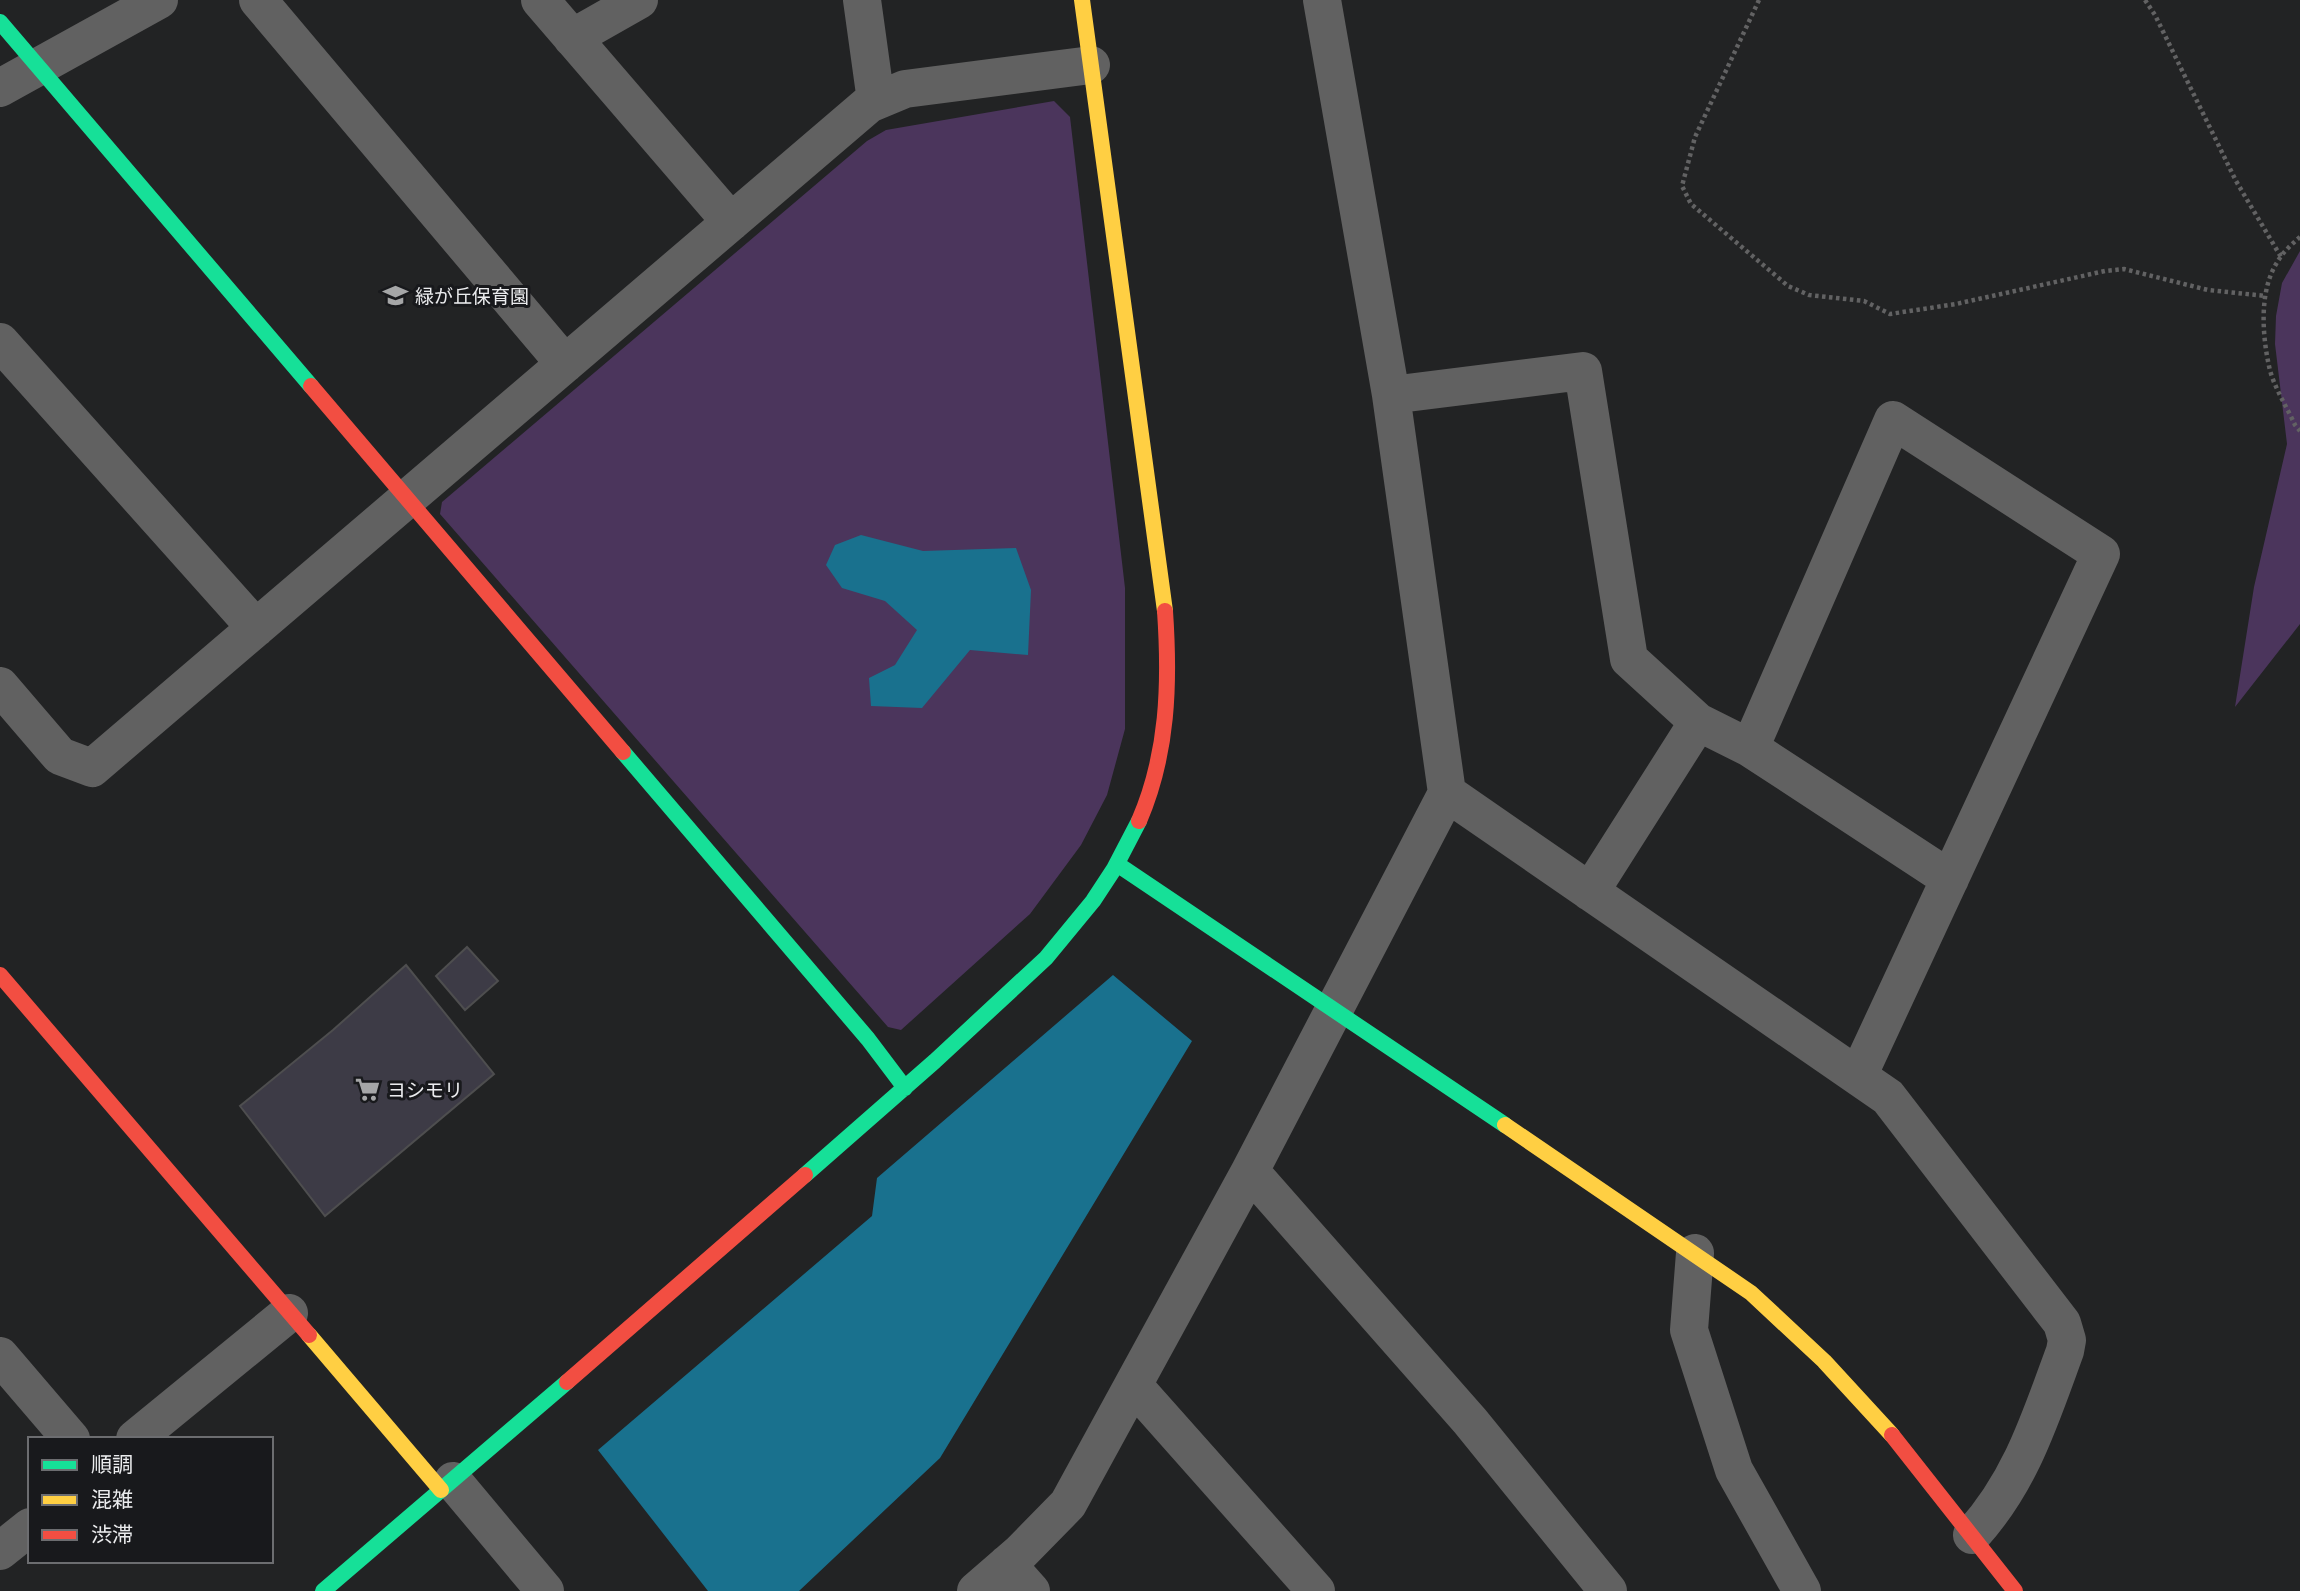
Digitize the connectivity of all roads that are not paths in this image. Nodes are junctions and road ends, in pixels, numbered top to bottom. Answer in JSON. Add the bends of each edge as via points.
{"nodes":[{"id":1,"x":159,"y":0,"type":"edge"},
{"id":2,"x":258,"y":0,"type":"edge"},
{"id":3,"x":540,"y":0,"type":"edge"},
{"id":4,"x":639,"y":0,"type":"edge"},
{"id":5,"x":862,"y":0,"type":"edge"},
{"id":6,"x":1082,"y":0,"type":"edge"},
{"id":7,"x":1322,"y":0,"type":"edge"},
{"id":8,"x":0,"y":22,"type":"edge"},
{"id":9,"x":572,"y":38,"type":"junction"},
{"id":10,"x":1091,"y":65,"type":"junction"},
{"id":11,"x":38,"y":67,"type":"junction"},
{"id":12,"x":0,"y":88,"type":"edge"},
{"id":13,"x":876,"y":101,"type":"junction"},
{"id":14,"x":731,"y":222,"type":"junction"},
{"id":15,"x":0,"y":342,"type":"edge"},
{"id":16,"x":565,"y":364,"type":"junction"},
{"id":17,"x":1391,"y":394,"type":"junction"},
{"id":18,"x":407,"y":499,"type":"junction"},
{"id":19,"x":256,"y":628,"type":"junction"},
{"id":20,"x":0,"y":686,"type":"edge"},
{"id":21,"x":1698,"y":722,"type":"junction"},
{"id":22,"x":1750,"y":748,"type":"junction"},
{"id":23,"x":1447,"y":793,"type":"junction"},
{"id":24,"x":1117,"y":864,"type":"junction"},
{"id":25,"x":1950,"y":879,"type":"junction"},
{"id":26,"x":1590,"y":892,"type":"junction"},
{"id":27,"x":0,"y":975,"type":"edge"},
{"id":28,"x":1334,"y":1011,"type":"junction"},
{"id":29,"x":1858,"y":1076,"type":"junction"},
{"id":30,"x":905,"y":1088,"type":"junction"},
{"id":31,"x":1250,"y":1171,"type":"junction"},
{"id":32,"x":1695,"y":1253,"type":"junction"},
{"id":33,"x":289,"y":1313,"type":"junction"},
{"id":34,"x":0,"y":1356,"type":"edge"},
{"id":35,"x":1134,"y":1386,"type":"junction"},
{"id":36,"x":69,"y":1437,"type":"edge"},
{"id":37,"x":137,"y":1437,"type":"edge"},
{"id":38,"x":447,"y":1485,"type":"junction"},
{"id":39,"x":28,"y":1529,"type":"edge"},
{"id":40,"x":1972,"y":1535,"type":"junction"},
{"id":41,"x":0,"y":1551,"type":"edge"},
{"id":42,"x":1019,"y":1577,"type":"edge"},
{"id":43,"x":323,"y":1591,"type":"edge"},
{"id":44,"x":545,"y":1591,"type":"edge"},
{"id":45,"x":976,"y":1591,"type":"edge"},
{"id":46,"x":1316,"y":1591,"type":"edge"},
{"id":47,"x":1608,"y":1591,"type":"edge"},
{"id":48,"x":1802,"y":1591,"type":"edge"},
{"id":49,"x":2015,"y":1591,"type":"edge"}],
"edges":[{"from":1,"to":11,"type":"street"},
{"from":2,"to":16,"type":"street"},
{"from":3,"to":9,"type":"street"},
{"from":4,"to":9,"type":"street"},
{"from":5,"to":13,"type":"street"},
{"from":6,"to":10,"type":"street"},
{"from":7,"to":17,"type":"street"},
{"from":8,"to":11,"type":"street"},
{"from":9,"to":14,"type":"street"},
{"from":10,"to":13,"type":"street","via":[[905,89]]},
{"from":10,"to":24,"type":"street","via":[[1163,582],[1168,653],[1160,763],[1140,820]]},
{"from":11,"to":12,"type":"street"},
{"from":11,"to":18,"type":"street"},
{"from":13,"to":14,"type":"street"},
{"from":14,"to":16,"type":"street"},
{"from":15,"to":19,"type":"street"},
{"from":16,"to":18,"type":"street"},
{"from":17,"to":21,"type":"street","via":[[1583,371],[1629,659]]},
{"from":17,"to":23,"type":"street"},
{"from":18,"to":19,"type":"street"},
{"from":18,"to":30,"type":"street"},
{"from":19,"to":20,"type":"street","via":[[92,768],[60,756]]},
{"from":21,"to":22,"type":"street"},
{"from":21,"to":26,"type":"street"},
{"from":22,"to":25,"type":"street"},
{"from":22,"to":25,"type":"street","via":[[1893,420],[2101,554]]},
{"from":23,"to":26,"type":"street"},
{"from":23,"to":28,"type":"street"},
{"from":24,"to":28,"type":"street"},
{"from":24,"to":30,"type":"street","via":[[1057,946]]},
{"from":25,"to":29,"type":"street"},
{"from":26,"to":29,"type":"street"},
{"from":27,"to":33,"type":"street"},
{"from":28,"to":31,"type":"street"},
{"from":28,"to":32,"type":"street"},
{"from":29,"to":40,"type":"street","via":[[1888,1097],[2065,1331],[2065,1351],[2028,1450],[2002,1499]]},
{"from":30,"to":38,"type":"street"},
{"from":31,"to":35,"type":"street"},
{"from":31,"to":47,"type":"street","via":[[1470,1421]]},
{"from":32,"to":40,"type":"street","via":[[1758,1299],[1864,1401]]},
{"from":32,"to":48,"type":"street","via":[[1689,1330],[1734,1470]]},
{"from":33,"to":37,"type":"street"},
{"from":33,"to":38,"type":"street"},
{"from":34,"to":36,"type":"street"},
{"from":35,"to":42,"type":"street","via":[[1068,1504]]},
{"from":35,"to":46,"type":"street"},
{"from":38,"to":43,"type":"street"},
{"from":38,"to":44,"type":"street"},
{"from":39,"to":41,"type":"street"},
{"from":40,"to":49,"type":"street"},
{"from":42,"to":45,"type":"street"}]}
